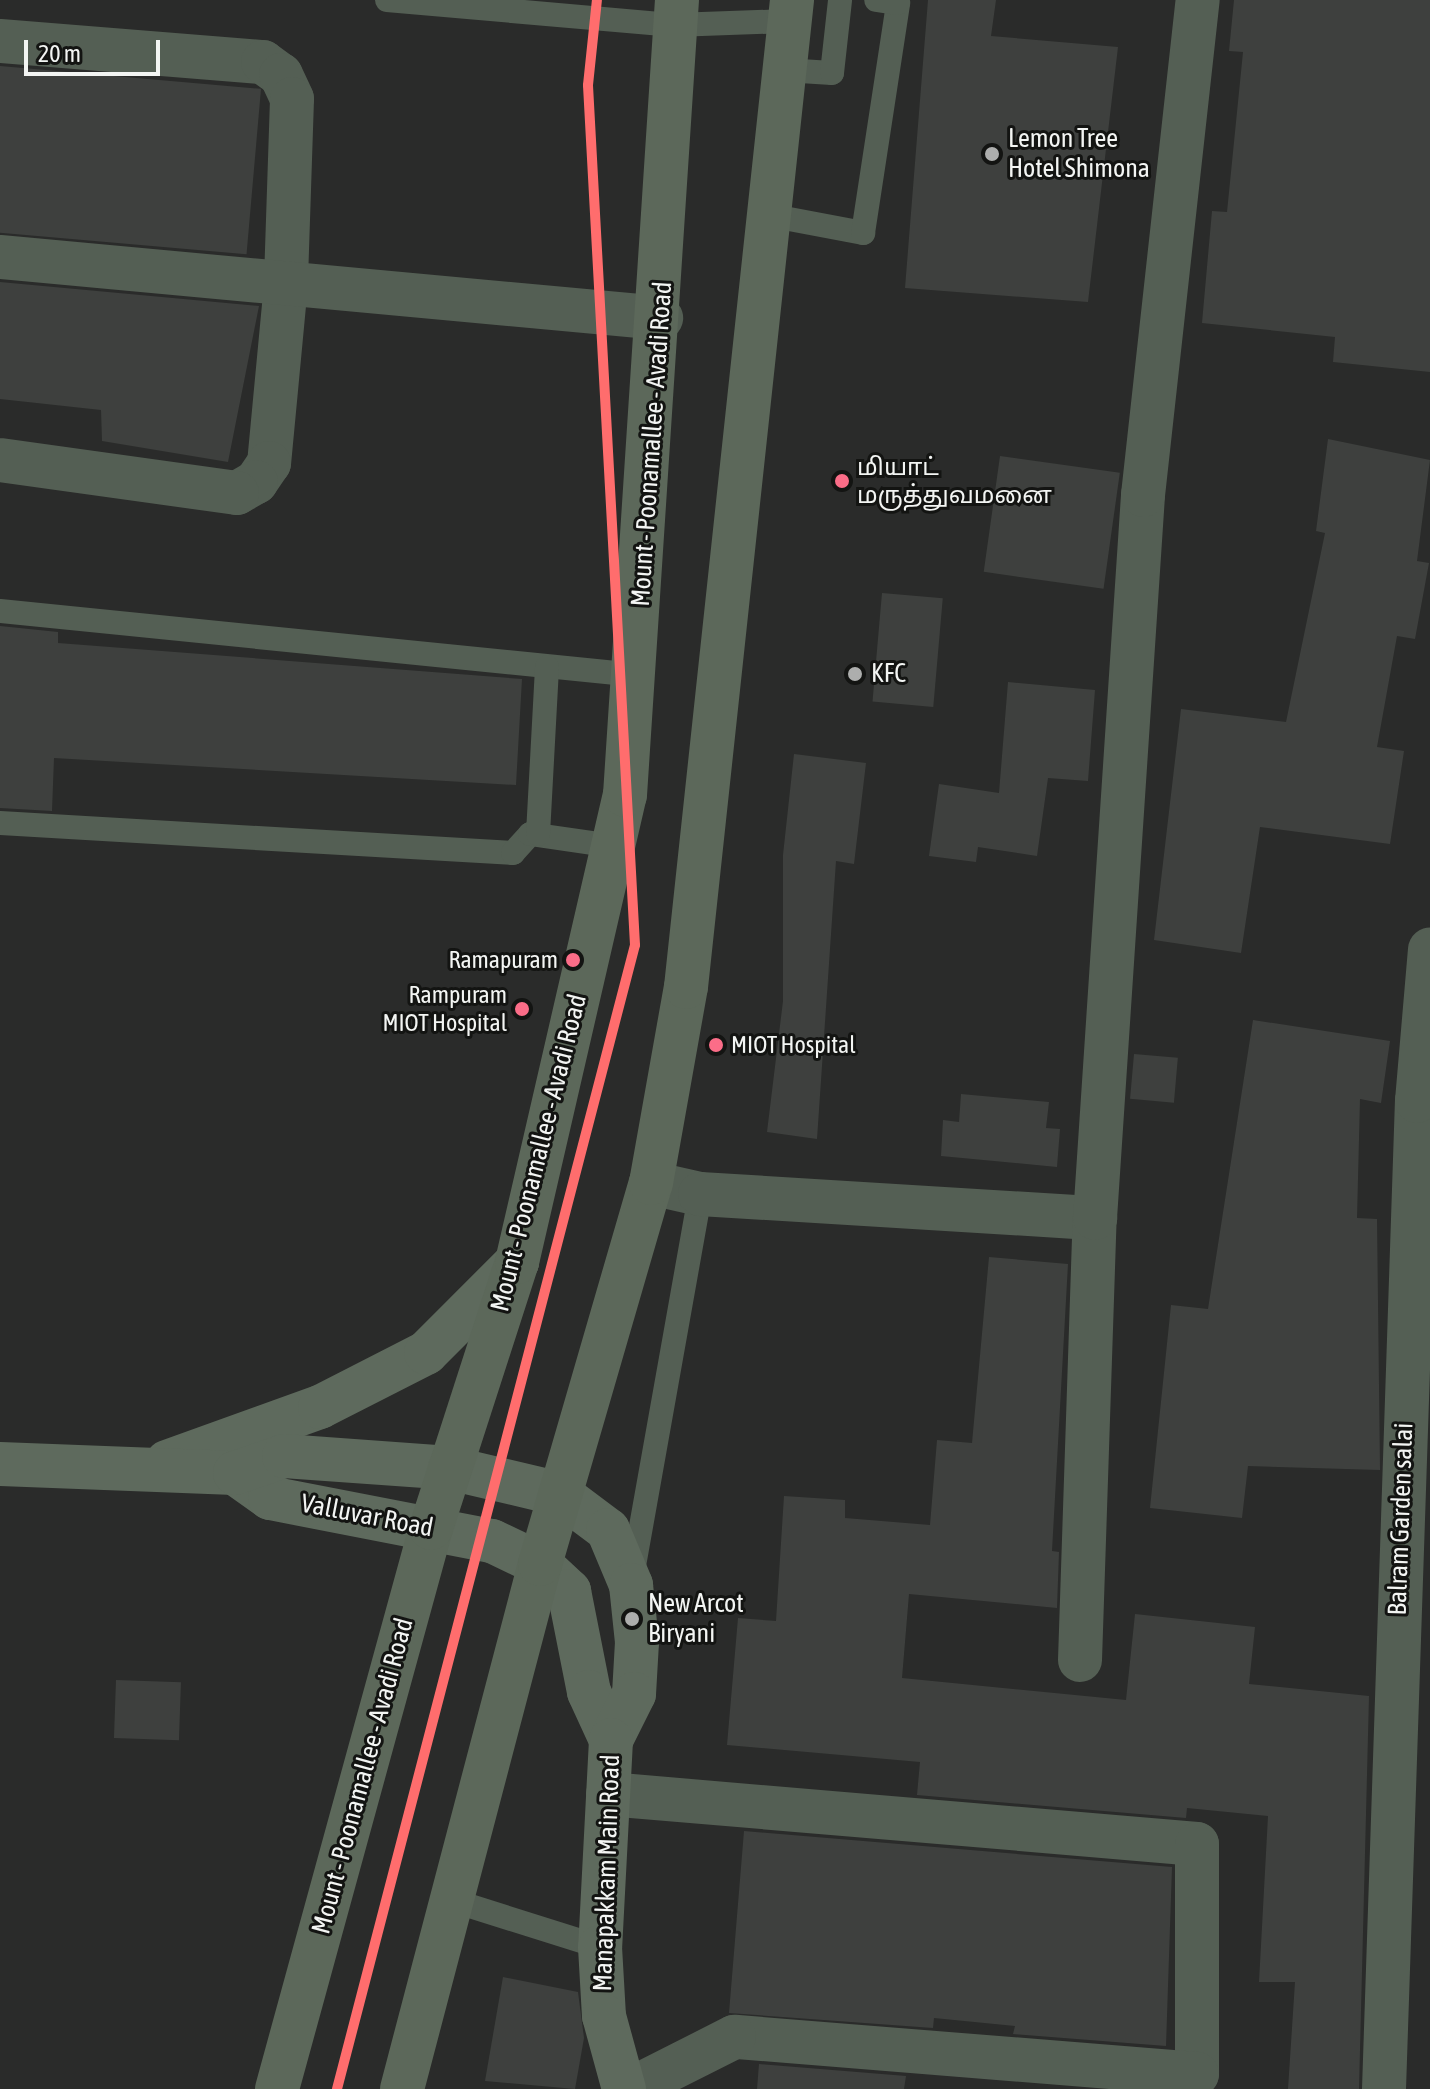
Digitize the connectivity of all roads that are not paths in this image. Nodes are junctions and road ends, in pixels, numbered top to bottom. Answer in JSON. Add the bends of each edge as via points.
{"nodes":[{"id":1,"x":387,"y":0,"type":"edge"},
{"id":2,"x":840,"y":0,"type":"edge"},
{"id":3,"x":876,"y":0,"type":"edge"},
{"id":4,"x":1198,"y":0,"type":"edge"},
{"id":5,"x":791,"y":10,"type":"edge"},
{"id":6,"x":676,"y":13,"type":"edge"},
{"id":7,"x":0,"y":41,"type":"edge"},
{"id":8,"x":784,"y":70,"type":"junction"},
{"id":9,"x":768,"y":215,"type":"junction"},
{"id":10,"x":0,"y":257,"type":"edge"},
{"id":11,"x":286,"y":284,"type":"junction"},
{"id":12,"x":661,"y":318,"type":"junction"},
{"id":13,"x":0,"y":460,"type":"edge"},
{"id":14,"x":0,"y":611,"type":"edge"},
{"id":15,"x":547,"y":667,"type":"junction"},
{"id":16,"x":636,"y":675,"type":"junction"},
{"id":17,"x":0,"y":823,"type":"edge"},
{"id":18,"x":538,"y":834,"type":"junction"},
{"id":19,"x":612,"y":846,"type":"junction"},
{"id":20,"x":1430,"y":950,"type":"edge"},
{"id":21,"x":651,"y":1183,"type":"junction"},
{"id":22,"x":700,"y":1194,"type":"junction"},
{"id":23,"x":1095,"y":1218,"type":"junction"},
{"id":24,"x":517,"y":1262,"type":"junction"},
{"id":25,"x":0,"y":1464,"type":"edge"},
{"id":26,"x":450,"y":1468,"type":"junction"},
{"id":27,"x":146,"y":1470,"type":"junction"},
{"id":28,"x":235,"y":1473,"type":"junction"},
{"id":29,"x":560,"y":1494,"type":"junction"},
{"id":30,"x":431,"y":1528,"type":"junction"},
{"id":31,"x":540,"y":1564,"type":"junction"},
{"id":32,"x":631,"y":1585,"type":"junction"},
{"id":33,"x":1080,"y":1660,"type":"dead end"},
{"id":34,"x":611,"y":1740,"type":"junction"},
{"id":35,"x":608,"y":1794,"type":"junction"},
{"id":36,"x":451,"y":1900,"type":"junction"},
{"id":37,"x":600,"y":1947,"type":"junction"},
{"id":38,"x":277,"y":2089,"type":"edge"},
{"id":39,"x":402,"y":2089,"type":"edge"},
{"id":40,"x":624,"y":2089,"type":"edge"},
{"id":41,"x":631,"y":2089,"type":"edge"},
{"id":42,"x":1384,"y":2089,"type":"edge"}],
"edges":[{"from":1,"to":6,"type":"lane"},
{"from":2,"to":8,"type":"lane","via":[[832,73]]},
{"from":3,"to":9,"type":"lane","via":[[898,3],[863,233]]},
{"from":4,"to":23,"type":"street","via":[[1143,495]]},
{"from":5,"to":6,"type":"lane"},
{"from":5,"to":8,"type":"main road"},
{"from":6,"to":12,"type":"main road","name":"Mount - Poonamallee - Avadi Road"},
{"from":7,"to":11,"type":"street","via":[[263,62],[281,75],[292,99]]},
{"from":8,"to":9,"type":"main road"},
{"from":9,"to":21,"type":"main road","via":[[686,987]]},
{"from":10,"to":11,"type":"street"},
{"from":11,"to":12,"type":"street"},
{"from":11,"to":13,"type":"street","via":[[269,463],[256,482],[237,493]]},
{"from":12,"to":16,"type":"main road","name":"Mount - Poonamallee - Avadi Road"},
{"from":14,"to":15,"type":"lane"},
{"from":15,"to":16,"type":"lane"},
{"from":15,"to":18,"type":"lane"},
{"from":16,"to":19,"type":"main road","name":"Mount - Poonamallee - Avadi Road","via":[[625,795]]},
{"from":17,"to":18,"type":"lane","via":[[513,853]]},
{"from":18,"to":19,"type":"lane"},
{"from":19,"to":24,"type":"main road","name":"Mount - Poonamallee - Avadi Road"},
{"from":20,"to":42,"type":"street","name":"Balram Garden salai","via":[[1416,1133]]},
{"from":21,"to":22,"type":"street"},
{"from":21,"to":29,"type":"main road"},
{"from":22,"to":23,"type":"street"},
{"from":22,"to":32,"type":"lane"},
{"from":23,"to":33,"type":"street"},
{"from":24,"to":26,"type":"main road","name":"Mount - Poonamallee - Avadi Road"},
{"from":24,"to":27,"type":"main road","via":[[426,1353],[320,1407]]},
{"from":25,"to":27,"type":"main road"},
{"from":26,"to":28,"type":"main road","name":"Manapakkam Main Road","via":[[284,1456]]},
{"from":26,"to":29,"type":"main road","name":"Manapakkam Main Road"},
{"from":26,"to":30,"type":"main road","name":"Mount - Poonamallee - Avadi Road"},
{"from":27,"to":28,"type":"main road"},
{"from":28,"to":30,"type":"main road","name":"Valluvar Road","via":[[270,1498]]},
{"from":29,"to":31,"type":"main road"},
{"from":29,"to":32,"type":"main road","name":"Manapakkam Main Road","via":[[608,1530]]},
{"from":30,"to":31,"type":"main road","name":"Valluvar Road","via":[[492,1541]]},
{"from":30,"to":38,"type":"main road","name":"Mount - Poonamallee - Avadi Road"},
{"from":31,"to":34,"type":"main road","name":"Valluvar Road","via":[[569,1591],[589,1692]]},
{"from":31,"to":36,"type":"main road"},
{"from":32,"to":34,"type":"main road","name":"Manapakkam Main Road","via":[[634,1694]]},
{"from":34,"to":35,"type":"main road","name":"Manapakkam Main Road"},
{"from":35,"to":37,"type":"main road","name":"Manapakkam Main Road"},
{"from":35,"to":41,"type":"street","via":[[1197,1844],[1197,2074],[734,2037]]},
{"from":36,"to":37,"type":"lane"},
{"from":36,"to":39,"type":"main road"},
{"from":37,"to":40,"type":"main road","name":"Manapakkam Main Road","via":[[604,2016]]}]}
